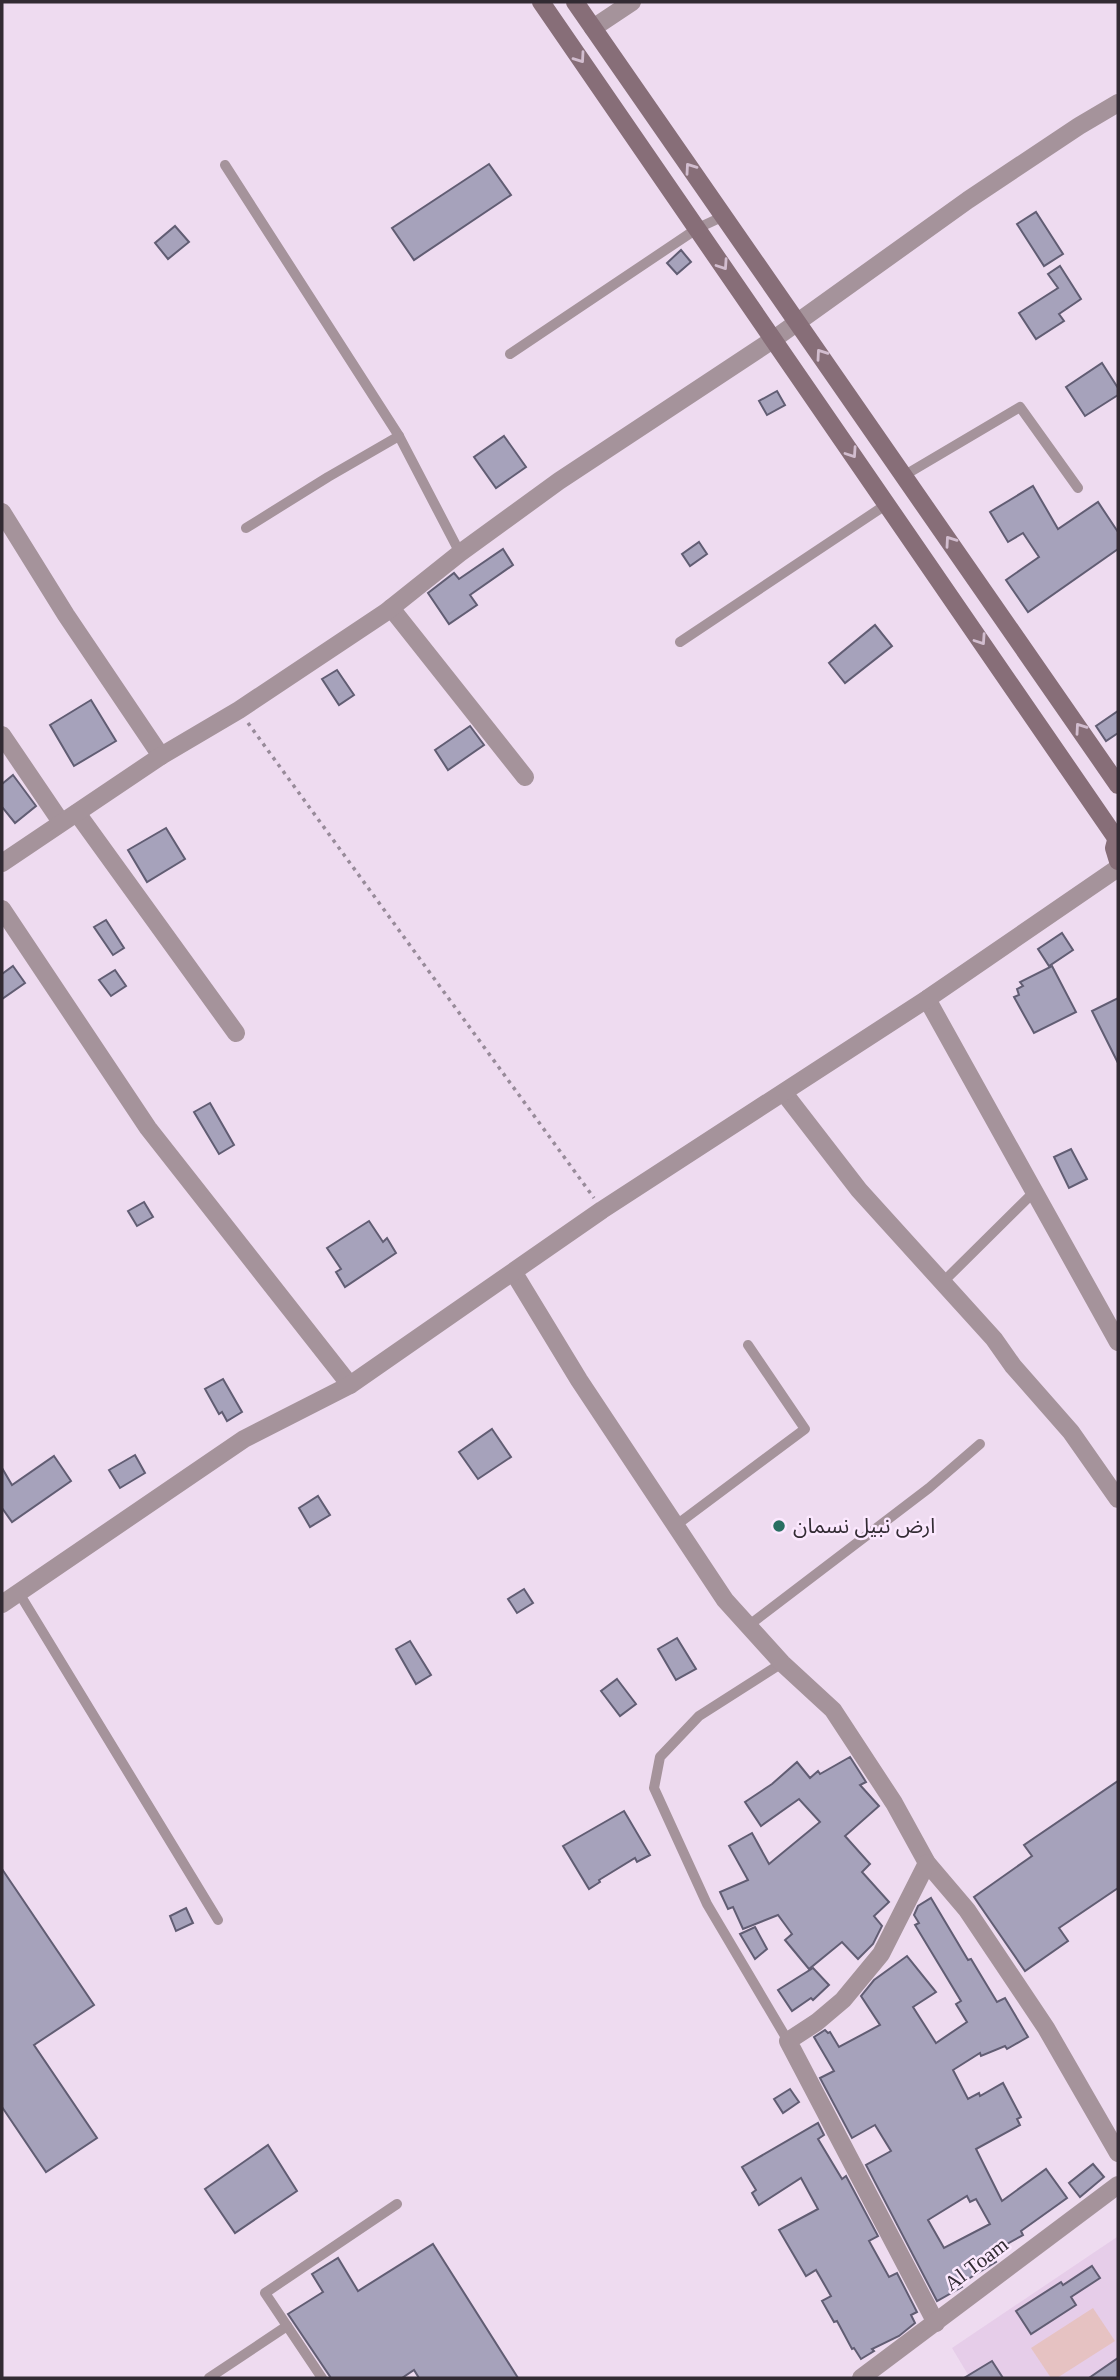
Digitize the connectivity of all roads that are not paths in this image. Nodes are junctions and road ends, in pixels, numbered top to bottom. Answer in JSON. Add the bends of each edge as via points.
{"nodes":[{"id":1,"x":541,"y":2,"type":"edge"},
{"id":2,"x":575,"y":2,"type":"edge"},
{"id":3,"x":632,"y":2,"type":"edge"},
{"id":4,"x":593,"y":28,"type":"junction"},
{"id":5,"x":1118,"y":103,"type":"edge"},
{"id":6,"x":225,"y":165,"type":"dead end"},
{"id":7,"x":724,"y":216,"type":"junction"},
{"id":8,"x":698,"y":228,"type":"junction"},
{"id":9,"x":798,"y":321,"type":"junction"},
{"id":10,"x":774,"y":339,"type":"junction"},
{"id":11,"x":510,"y":354,"type":"dead end"},
{"id":12,"x":399,"y":436,"type":"junction"},
{"id":13,"x":905,"y":475,"type":"junction"},
{"id":14,"x":1077,"y":488,"type":"dead end"},
{"id":15,"x":887,"y":504,"type":"junction"},
{"id":16,"x":2,"y":512,"type":"edge"},
{"id":17,"x":246,"y":528,"type":"dead end"},
{"id":18,"x":460,"y":553,"type":"junction"},
{"id":19,"x":391,"y":608,"type":"junction"},
{"id":20,"x":680,"y":642,"type":"dead end"},
{"id":21,"x":2,"y":735,"type":"edge"},
{"id":22,"x":161,"y":756,"type":"junction"},
{"id":23,"x":525,"y":778,"type":"dead end"},
{"id":24,"x":1118,"y":785,"type":"edge"},
{"id":25,"x":77,"y":813,"type":"junction"},
{"id":26,"x":61,"y":822,"type":"junction"},
{"id":27,"x":1117,"y":835,"type":"edge"},
{"id":28,"x":1118,"y":861,"type":"edge"},
{"id":29,"x":2,"y":863,"type":"edge"},
{"id":30,"x":1118,"y":868,"type":"edge"},
{"id":31,"x":2,"y":909,"type":"edge"},
{"id":32,"x":927,"y":999,"type":"junction"},
{"id":33,"x":236,"y":1033,"type":"dead end"},
{"id":34,"x":784,"y":1093,"type":"junction"},
{"id":35,"x":1035,"y":1191,"type":"junction"},
{"id":36,"x":514,"y":1273,"type":"junction"},
{"id":37,"x":943,"y":1282,"type":"junction"},
{"id":38,"x":1118,"y":1342,"type":"edge"},
{"id":39,"x":748,"y":1345,"type":"dead end"},
{"id":40,"x":350,"y":1385,"type":"junction"},
{"id":41,"x":980,"y":1444,"type":"dead end"},
{"id":42,"x":1118,"y":1499,"type":"edge"},
{"id":43,"x":675,"y":1526,"type":"junction"},
{"id":44,"x":19,"y":1593,"type":"junction"},
{"id":45,"x":2,"y":1604,"type":"edge"},
{"id":46,"x":748,"y":1626,"type":"junction"},
{"id":47,"x":782,"y":1663,"type":"junction"},
{"id":48,"x":927,"y":1863,"type":"junction"},
{"id":49,"x":218,"y":1920,"type":"dead end"},
{"id":50,"x":788,"y":2041,"type":"junction"},
{"id":51,"x":1118,"y":2153,"type":"edge"},
{"id":52,"x":1118,"y":2185,"type":"edge"},
{"id":53,"x":397,"y":2204,"type":"dead end"},
{"id":54,"x":936,"y":2323,"type":"junction"},
{"id":55,"x":287,"y":2326,"type":"junction"},
{"id":56,"x":209,"y":2378,"type":"edge"},
{"id":57,"x":323,"y":2378,"type":"edge"},
{"id":58,"x":861,"y":2378,"type":"edge"}],
"edges":[{"from":1,"to":8,"type":"street","one_way":true},
{"from":2,"to":4,"type":"street"},
{"from":3,"to":4,"type":"street"},
{"from":7,"to":4,"type":"street","one_way":true},
{"from":5,"to":9,"type":"street","via":[[968,200]]},
{"from":6,"to":12,"type":"lane"},
{"from":7,"to":8,"type":"lane"},
{"from":7,"to":9,"type":"street"},
{"from":8,"to":10,"type":"street","one_way":true},
{"from":8,"to":11,"type":"lane"},
{"from":9,"to":10,"type":"street"},
{"from":13,"to":9,"type":"street","one_way":true},
{"from":10,"to":15,"type":"street","one_way":true},
{"from":10,"to":18,"type":"street","via":[[559,481]]},
{"from":12,"to":17,"type":"lane"},
{"from":12,"to":18,"type":"lane"},
{"from":13,"to":14,"type":"lane","via":[[1020,407]]},
{"from":24,"to":13,"type":"street","one_way":true},
{"from":15,"to":20,"type":"lane"},
{"from":15,"to":27,"type":"street","one_way":true},
{"from":16,"to":22,"type":"street"},
{"from":18,"to":19,"type":"street"},
{"from":19,"to":22,"type":"street","via":[[239,710]]},
{"from":19,"to":23,"type":"street"},
{"from":21,"to":26,"type":"street"},
{"from":22,"to":25,"type":"street"},
{"from":25,"to":26,"type":"street"},
{"from":25,"to":33,"type":"street"},
{"from":26,"to":29,"type":"street"},
{"from":27,"to":28,"type":"street"},
{"from":30,"to":32,"type":"street"},
{"from":31,"to":40,"type":"street","via":[[148,1128]]},
{"from":32,"to":34,"type":"street"},
{"from":32,"to":35,"type":"street"},
{"from":34,"to":36,"type":"street"},
{"from":34,"to":37,"type":"street","via":[[859,1190]]},
{"from":35,"to":37,"type":"lane"},
{"from":35,"to":38,"type":"street"},
{"from":36,"to":40,"type":"street"},
{"from":36,"to":43,"type":"street"},
{"from":37,"to":42,"type":"street","via":[[1071,1432]]},
{"from":39,"to":43,"type":"lane","via":[[805,1429]]},
{"from":40,"to":44,"type":"street","via":[[244,1439]]},
{"from":41,"to":46,"type":"lane"},
{"from":43,"to":46,"type":"street","via":[[724,1600]]},
{"from":44,"to":45,"type":"street"},
{"from":44,"to":49,"type":"lane"},
{"from":46,"to":47,"type":"street"},
{"from":47,"to":48,"type":"street","via":[[833,1710]]},
{"from":47,"to":50,"type":"lane","via":[[699,1716],[660,1757],[654,1788],[707,1904]]},
{"from":48,"to":50,"type":"street","via":[[881,1954],[843,2000]]},
{"from":48,"to":51,"type":"street","via":[[967,1910],[1046,2028]]},
{"from":50,"to":54,"type":"street"},
{"from":52,"to":54,"type":"street","name":"Al Toam"},
{"from":53,"to":55,"type":"lane","via":[[265,2293]]},
{"from":54,"to":58,"type":"street","name":"Al Toam"},
{"from":55,"to":56,"type":"lane"},
{"from":55,"to":57,"type":"lane"}]}
